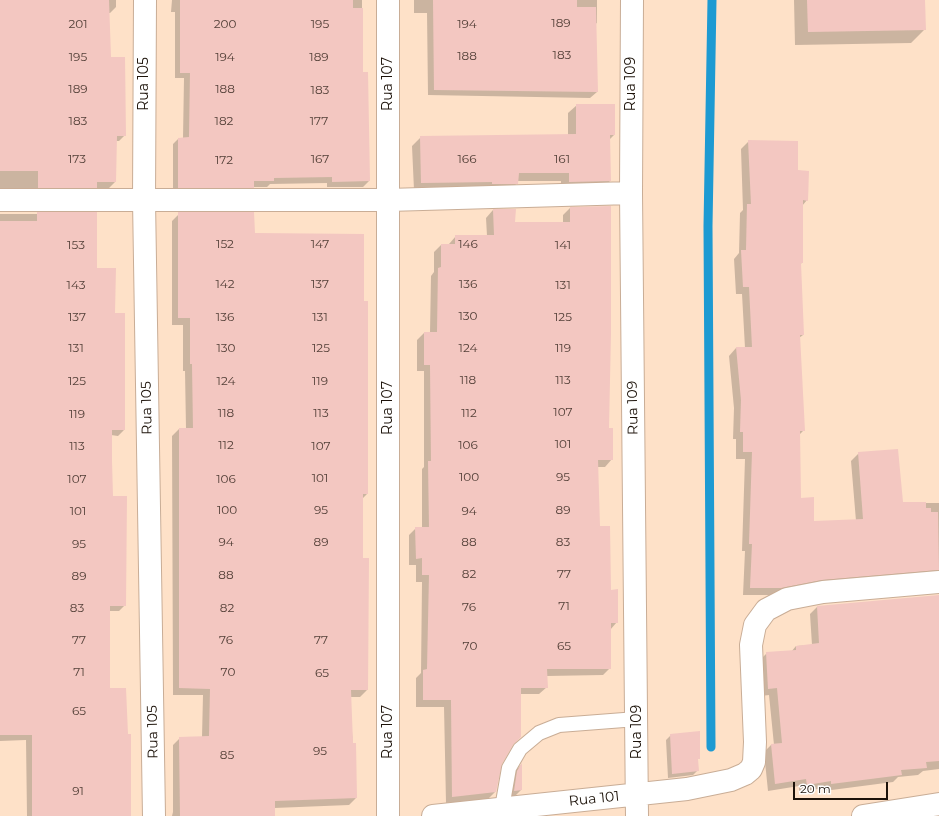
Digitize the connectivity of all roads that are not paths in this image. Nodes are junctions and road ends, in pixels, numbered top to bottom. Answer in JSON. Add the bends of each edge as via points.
{"nodes":[{"id":1,"x":145,"y":0,"type":"edge"},
{"id":2,"x":388,"y":0,"type":"edge"},
{"id":3,"x":632,"y":0,"type":"edge"},
{"id":4,"x":630,"y":193,"type":"junction"},
{"id":5,"x":0,"y":200,"type":"edge"},
{"id":6,"x":144,"y":200,"type":"junction"},
{"id":7,"x":388,"y":200,"type":"junction"},
{"id":8,"x":939,"y":582,"type":"edge"},
{"id":9,"x":637,"y":719,"type":"junction"},
{"id":10,"x":637,"y":794,"type":"junction"},
{"id":11,"x":939,"y":804,"type":"edge"},
{"id":12,"x":502,"y":808,"type":"junction"},
{"id":13,"x":154,"y":816,"type":"edge"},
{"id":14,"x":388,"y":816,"type":"edge"},
{"id":15,"x":433,"y":816,"type":"edge"},
{"id":16,"x":637,"y":816,"type":"edge"},
{"id":17,"x":864,"y":816,"type":"edge"}],
"edges":[{"from":1,"to":6,"type":"street","name":"Rua 105"},
{"from":2,"to":7,"type":"street","name":"Rua 107"},
{"from":3,"to":4,"type":"street","name":"Rua 109"},
{"from":4,"to":7,"type":"street"},
{"from":4,"to":9,"type":"street","name":"Rua 109"},
{"from":5,"to":6,"type":"street"},
{"from":6,"to":7,"type":"street"},
{"from":6,"to":13,"type":"street","name":"Rua 105"},
{"from":7,"to":14,"type":"street","name":"Rua 107"},
{"from":8,"to":10,"type":"street","name":"Rua 101","via":[[823,592],[787,599],[766,610],[755,625],[751,645],[755,742],[751,769],[731,780],[687,789]]},
{"from":9,"to":10,"type":"street","name":"Rua 109"},
{"from":9,"to":12,"type":"lane","via":[[560,725],[539,733],[520,749],[509,768]]},
{"from":10,"to":12,"type":"street","name":"Rua 101"},
{"from":10,"to":16,"type":"street","name":"Rua 109"},
{"from":11,"to":17,"type":"street"},
{"from":12,"to":15,"type":"street","name":"Rua 101"}]}
